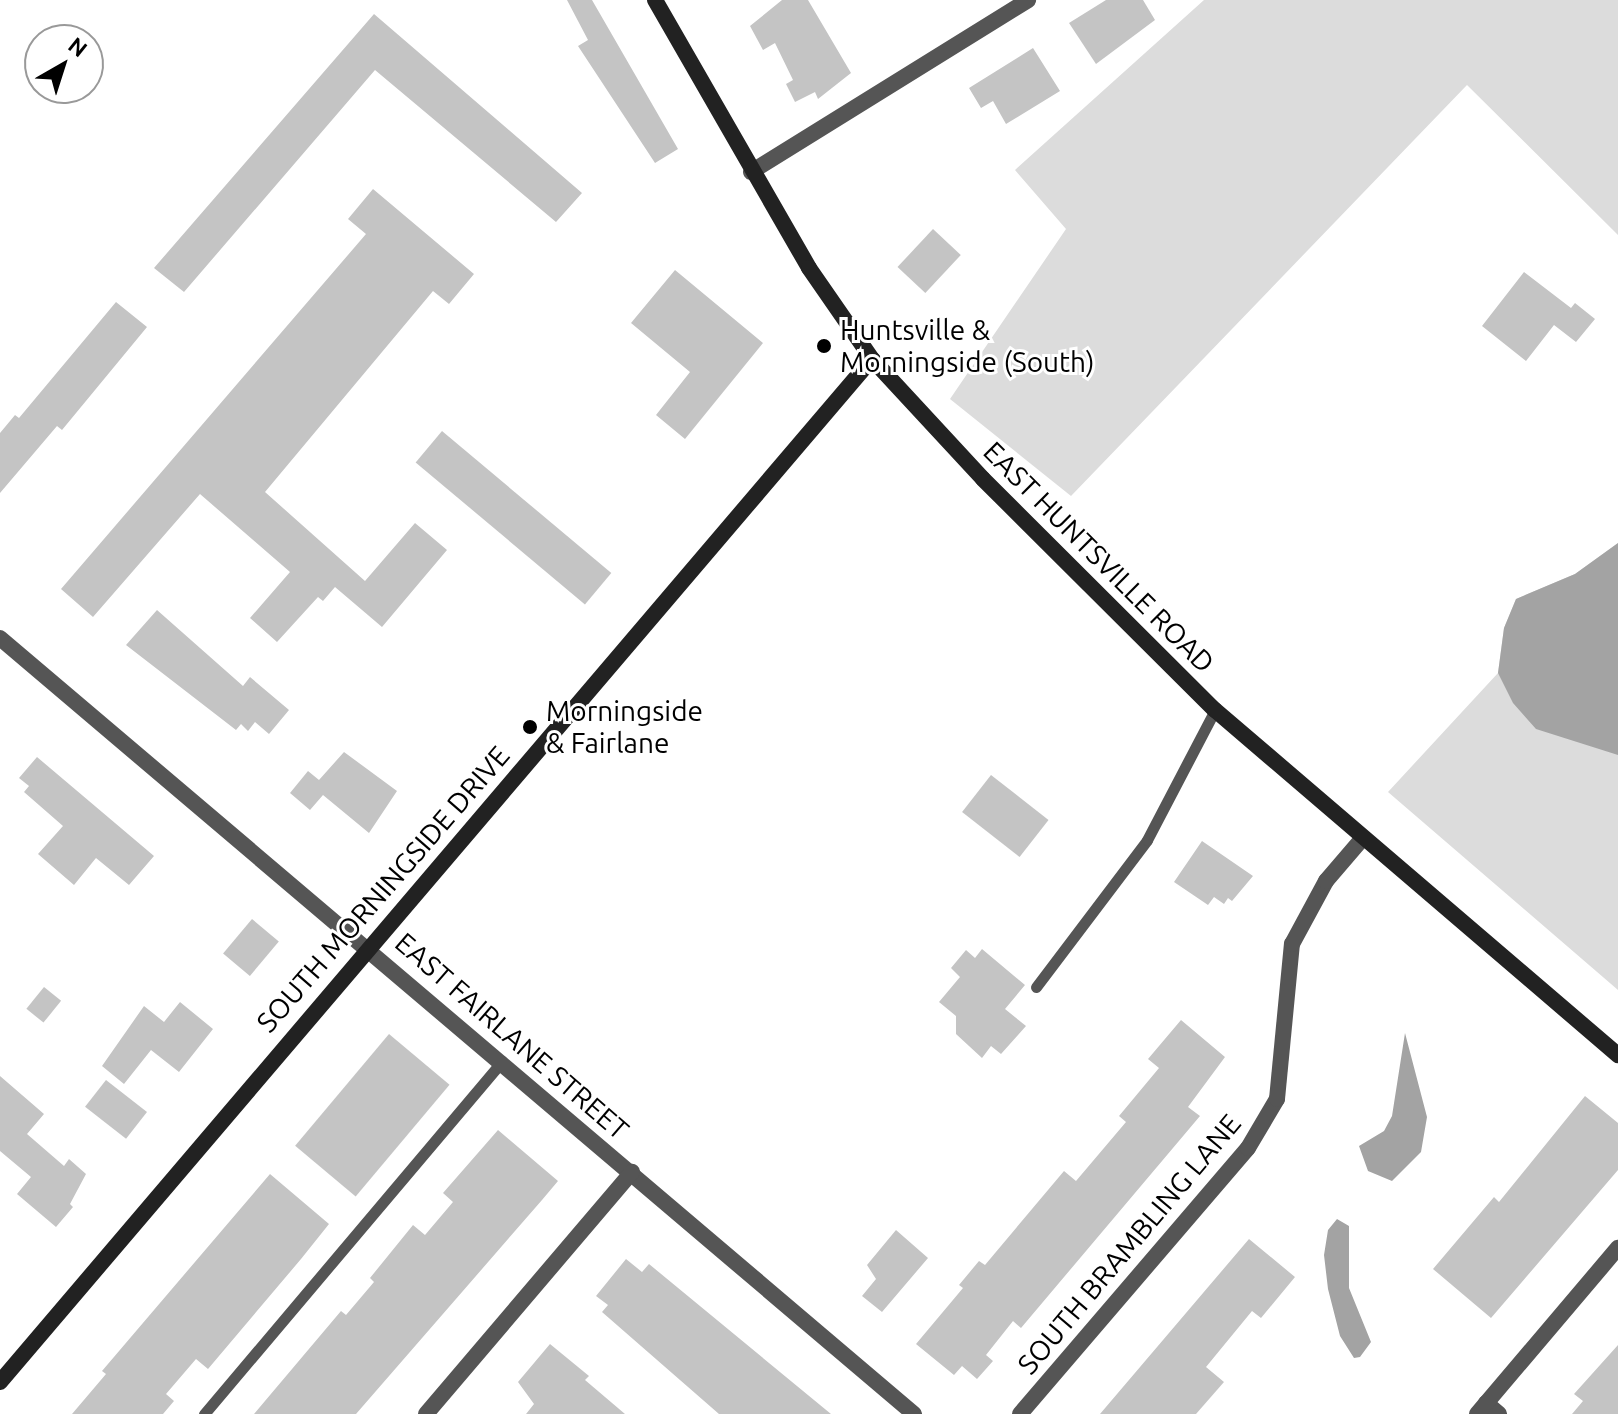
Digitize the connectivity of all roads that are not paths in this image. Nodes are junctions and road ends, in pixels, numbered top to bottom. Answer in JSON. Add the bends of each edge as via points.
{"nodes":[{"id":1,"x":655,"y":0,"type":"edge"},
{"id":2,"x":1028,"y":0,"type":"edge"},
{"id":3,"x":751,"y":172,"type":"junction"},
{"id":4,"x":872,"y":359,"type":"junction"},
{"id":5,"x":0,"y":638,"type":"edge"},
{"id":6,"x":1215,"y":710,"type":"junction"},
{"id":7,"x":1362,"y":839,"type":"junction"},
{"id":8,"x":367,"y":946,"type":"junction"},
{"id":9,"x":1036,"y":987,"type":"dead end"},
{"id":10,"x":1618,"y":1055,"type":"edge"},
{"id":11,"x":502,"y":1061,"type":"junction"},
{"id":12,"x":632,"y":1172,"type":"junction"},
{"id":13,"x":1618,"y":1248,"type":"edge"},
{"id":14,"x":0,"y":1382,"type":"edge"},
{"id":15,"x":1487,"y":1410,"type":"edge"},
{"id":16,"x":435,"y":1411,"type":"edge"},
{"id":17,"x":204,"y":1414,"type":"edge"},
{"id":18,"x":914,"y":1414,"type":"edge"},
{"id":19,"x":1020,"y":1414,"type":"edge"}],
"edges":[{"from":1,"to":3,"type":"main road","name":"EAST HUNTSVILLE ROAD"},
{"from":2,"to":3,"type":"street"},
{"from":3,"to":4,"type":"main road","name":"EAST HUNTSVILLE ROAD"},
{"from":4,"to":6,"type":"main road","name":"EAST HUNTSVILLE ROAD","via":[[983,479]]},
{"from":4,"to":8,"type":"main road","name":"SOUTH MORNINGSIDE DRIVE"},
{"from":5,"to":8,"type":"street","name":"EAST FAIRLANE STREET"},
{"from":6,"to":7,"type":"main road","name":"EAST HUNTSVILLE ROAD"},
{"from":6,"to":9,"type":"lane","via":[[1147,840]]},
{"from":7,"to":10,"type":"main road","name":"EAST HUNTSVILLE ROAD"},
{"from":7,"to":19,"type":"street","name":"SOUTH BRAMBLING LANE","via":[[1326,881],[1292,944],[1277,1099],[1248,1148]]},
{"from":8,"to":11,"type":"street","name":"EAST FAIRLANE STREET"},
{"from":8,"to":14,"type":"main road","name":"SOUTH MORNINGSIDE DRIVE"},
{"from":11,"to":12,"type":"street","name":"EAST FAIRLANE STREET"},
{"from":11,"to":17,"type":"lane"},
{"from":12,"to":16,"type":"street"},
{"from":12,"to":18,"type":"street","name":"EAST FAIRLANE STREET"},
{"from":13,"to":15,"type":"street"}]}
